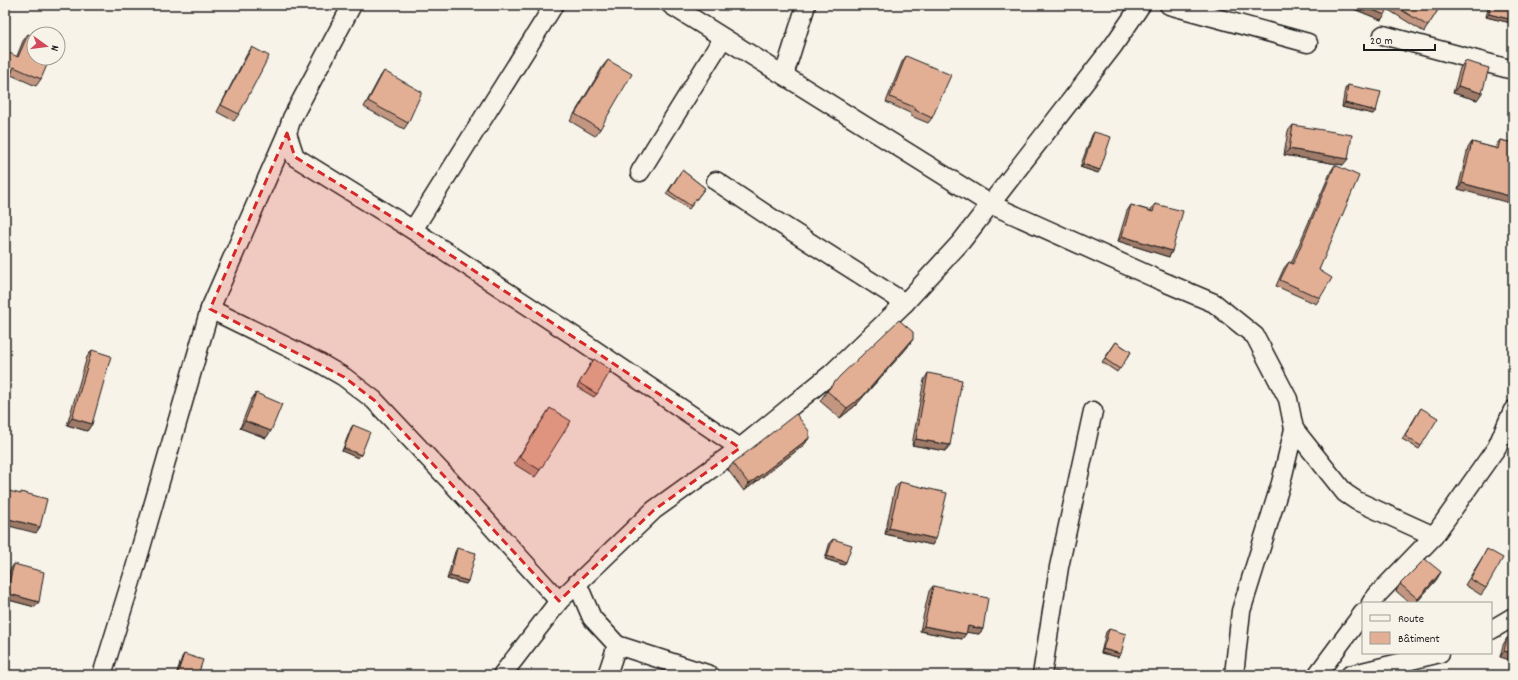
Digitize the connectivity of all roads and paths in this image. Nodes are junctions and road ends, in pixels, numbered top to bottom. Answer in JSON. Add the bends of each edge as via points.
{"nodes":[{"id":1,"x":352,"y":5,"type":"edge"},
{"id":2,"x":554,"y":5,"type":"edge"},
{"id":3,"x":671,"y":5,"type":"edge"},
{"id":4,"x":806,"y":5,"type":"edge"},
{"id":5,"x":1141,"y":5,"type":"edge"},
{"id":6,"x":1169,"y":5,"type":"edge"},
{"id":7,"x":1383,"y":35,"type":"dead end"},
{"id":8,"x":723,"y":38,"type":"junction"},
{"id":9,"x":1308,"y":43,"type":"dead end"},
{"id":10,"x":1513,"y":70,"type":"edge"},
{"id":11,"x":784,"y":75,"type":"junction"},
{"id":12,"x":286,"y":133,"type":"junction"},
{"id":13,"x":640,"y":172,"type":"dead end"},
{"id":14,"x":716,"y":181,"type":"dead end"},
{"id":15,"x":990,"y":204,"type":"junction"},
{"id":16,"x":413,"y":230,"type":"junction"},
{"id":17,"x":905,"y":303,"type":"junction"},
{"id":18,"x":210,"y":309,"type":"junction"},
{"id":19,"x":1513,"y":410,"type":"edge"},
{"id":20,"x":1093,"y":411,"type":"dead end"},
{"id":21,"x":1294,"y":429,"type":"junction"},
{"id":22,"x":740,"y":448,"type":"junction"},
{"id":23,"x":1434,"y":536,"type":"junction"},
{"id":24,"x":577,"y":583,"type":"junction"},
{"id":25,"x":560,"y":601,"type":"junction"},
{"id":26,"x":1372,"y":602,"type":"edge"},
{"id":27,"x":1362,"y":614,"type":"edge"},
{"id":28,"x":1513,"y":617,"type":"edge"},
{"id":29,"x":1492,"y":629,"type":"edge"},
{"id":30,"x":617,"y":645,"type":"junction"},
{"id":31,"x":1436,"y":654,"type":"edge"},
{"id":32,"x":102,"y":675,"type":"edge"},
{"id":33,"x":502,"y":675,"type":"edge"},
{"id":34,"x":607,"y":675,"type":"edge"},
{"id":35,"x":710,"y":675,"type":"edge"},
{"id":36,"x":1042,"y":675,"type":"edge"},
{"id":37,"x":1234,"y":675,"type":"edge"},
{"id":38,"x":1316,"y":675,"type":"edge"},
{"id":39,"x":1350,"y":675,"type":"edge"}],
"edges":[{"from":1,"to":12,"type":"street"},
{"from":2,"to":16,"type":"street"},
{"from":3,"to":8,"type":"street"},
{"from":4,"to":11,"type":"street"},
{"from":5,"to":15,"type":"street","via":[[1113,46]]},
{"from":6,"to":9,"type":"street"},
{"from":7,"to":10,"type":"street"},
{"from":8,"to":11,"type":"street"},
{"from":8,"to":13,"type":"street"},
{"from":11,"to":15,"type":"street"},
{"from":12,"to":16,"type":"street","via":[[295,157]]},
{"from":12,"to":18,"type":"street"},
{"from":14,"to":17,"type":"street"},
{"from":15,"to":17,"type":"street","via":[[961,242]]},
{"from":15,"to":21,"type":"street","via":[[1214,303],[1255,336],[1288,398]]},
{"from":16,"to":22,"type":"street"},
{"from":17,"to":22,"type":"street","via":[[831,374]]},
{"from":18,"to":25,"type":"street","via":[[318,362],[344,377],[374,400],[466,496]]},
{"from":18,"to":32,"type":"street"},
{"from":19,"to":23,"type":"street","via":[[1497,447]]},
{"from":20,"to":36,"type":"street","via":[[1059,567]]},
{"from":21,"to":23,"type":"street","via":[[1345,493]]},
{"from":21,"to":37,"type":"street","via":[[1281,483],[1241,611]]},
{"from":22,"to":24,"type":"street","via":[[654,510]]},
{"from":23,"to":26,"type":"street"},
{"from":24,"to":25,"type":"street"},
{"from":24,"to":30,"type":"street","via":[[592,618]]},
{"from":25,"to":33,"type":"street"},
{"from":27,"to":38,"type":"street"},
{"from":28,"to":29,"type":"street"},
{"from":30,"to":34,"type":"street"},
{"from":30,"to":35,"type":"street"},
{"from":31,"to":39,"type":"street"}]}
